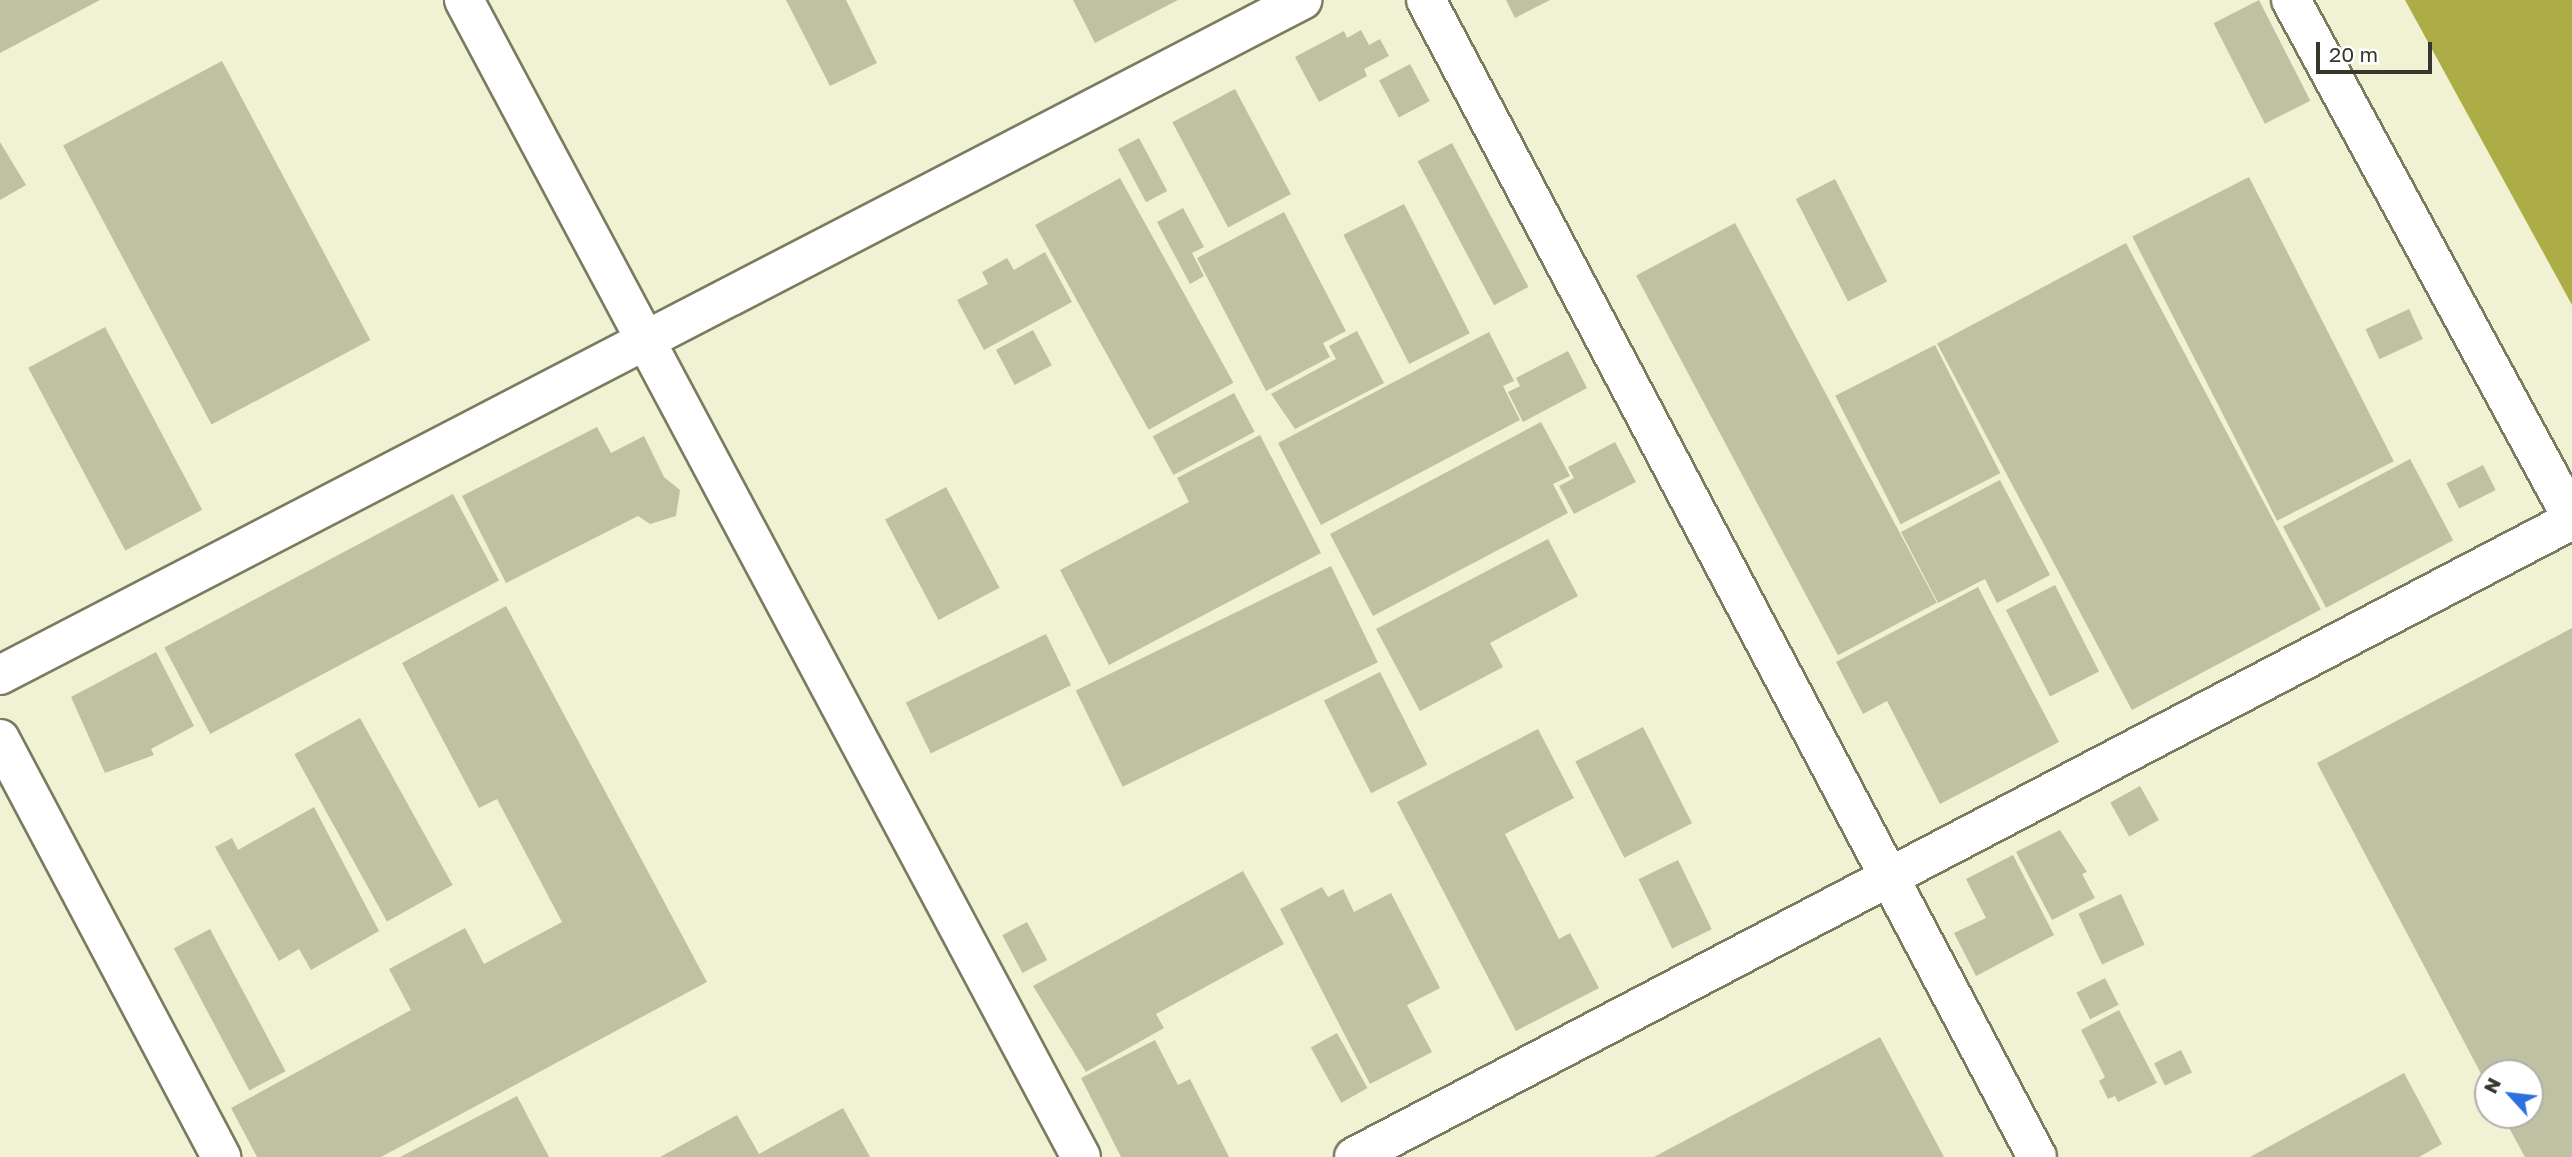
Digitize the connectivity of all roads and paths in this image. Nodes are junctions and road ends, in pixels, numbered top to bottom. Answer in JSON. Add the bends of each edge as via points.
{"nodes":[{"id":1,"x":464,"y":0,"type":"edge"},
{"id":2,"x":1302,"y":0,"type":"edge"},
{"id":3,"x":1426,"y":0,"type":"edge"},
{"id":4,"x":2291,"y":0,"type":"edge"},
{"id":5,"x":645,"y":340,"type":"junction"},
{"id":6,"x":2572,"y":519,"type":"edge"},
{"id":7,"x":0,"y":675,"type":"edge"},
{"id":8,"x":0,"y":739,"type":"edge"},
{"id":9,"x":1889,"y":876,"type":"junction"},
{"id":10,"x":221,"y":1157,"type":"edge"},
{"id":11,"x":1081,"y":1157,"type":"edge"},
{"id":12,"x":1354,"y":1157,"type":"edge"},
{"id":13,"x":2037,"y":1157,"type":"edge"}],
"edges":[{"from":1,"to":5,"type":"street"},
{"from":2,"to":5,"type":"street"},
{"from":3,"to":9,"type":"street"},
{"from":4,"to":6,"type":"street"},
{"from":5,"to":7,"type":"street"},
{"from":5,"to":11,"type":"street"},
{"from":6,"to":9,"type":"street"},
{"from":8,"to":10,"type":"street"},
{"from":9,"to":12,"type":"street"},
{"from":9,"to":13,"type":"street"}]}
